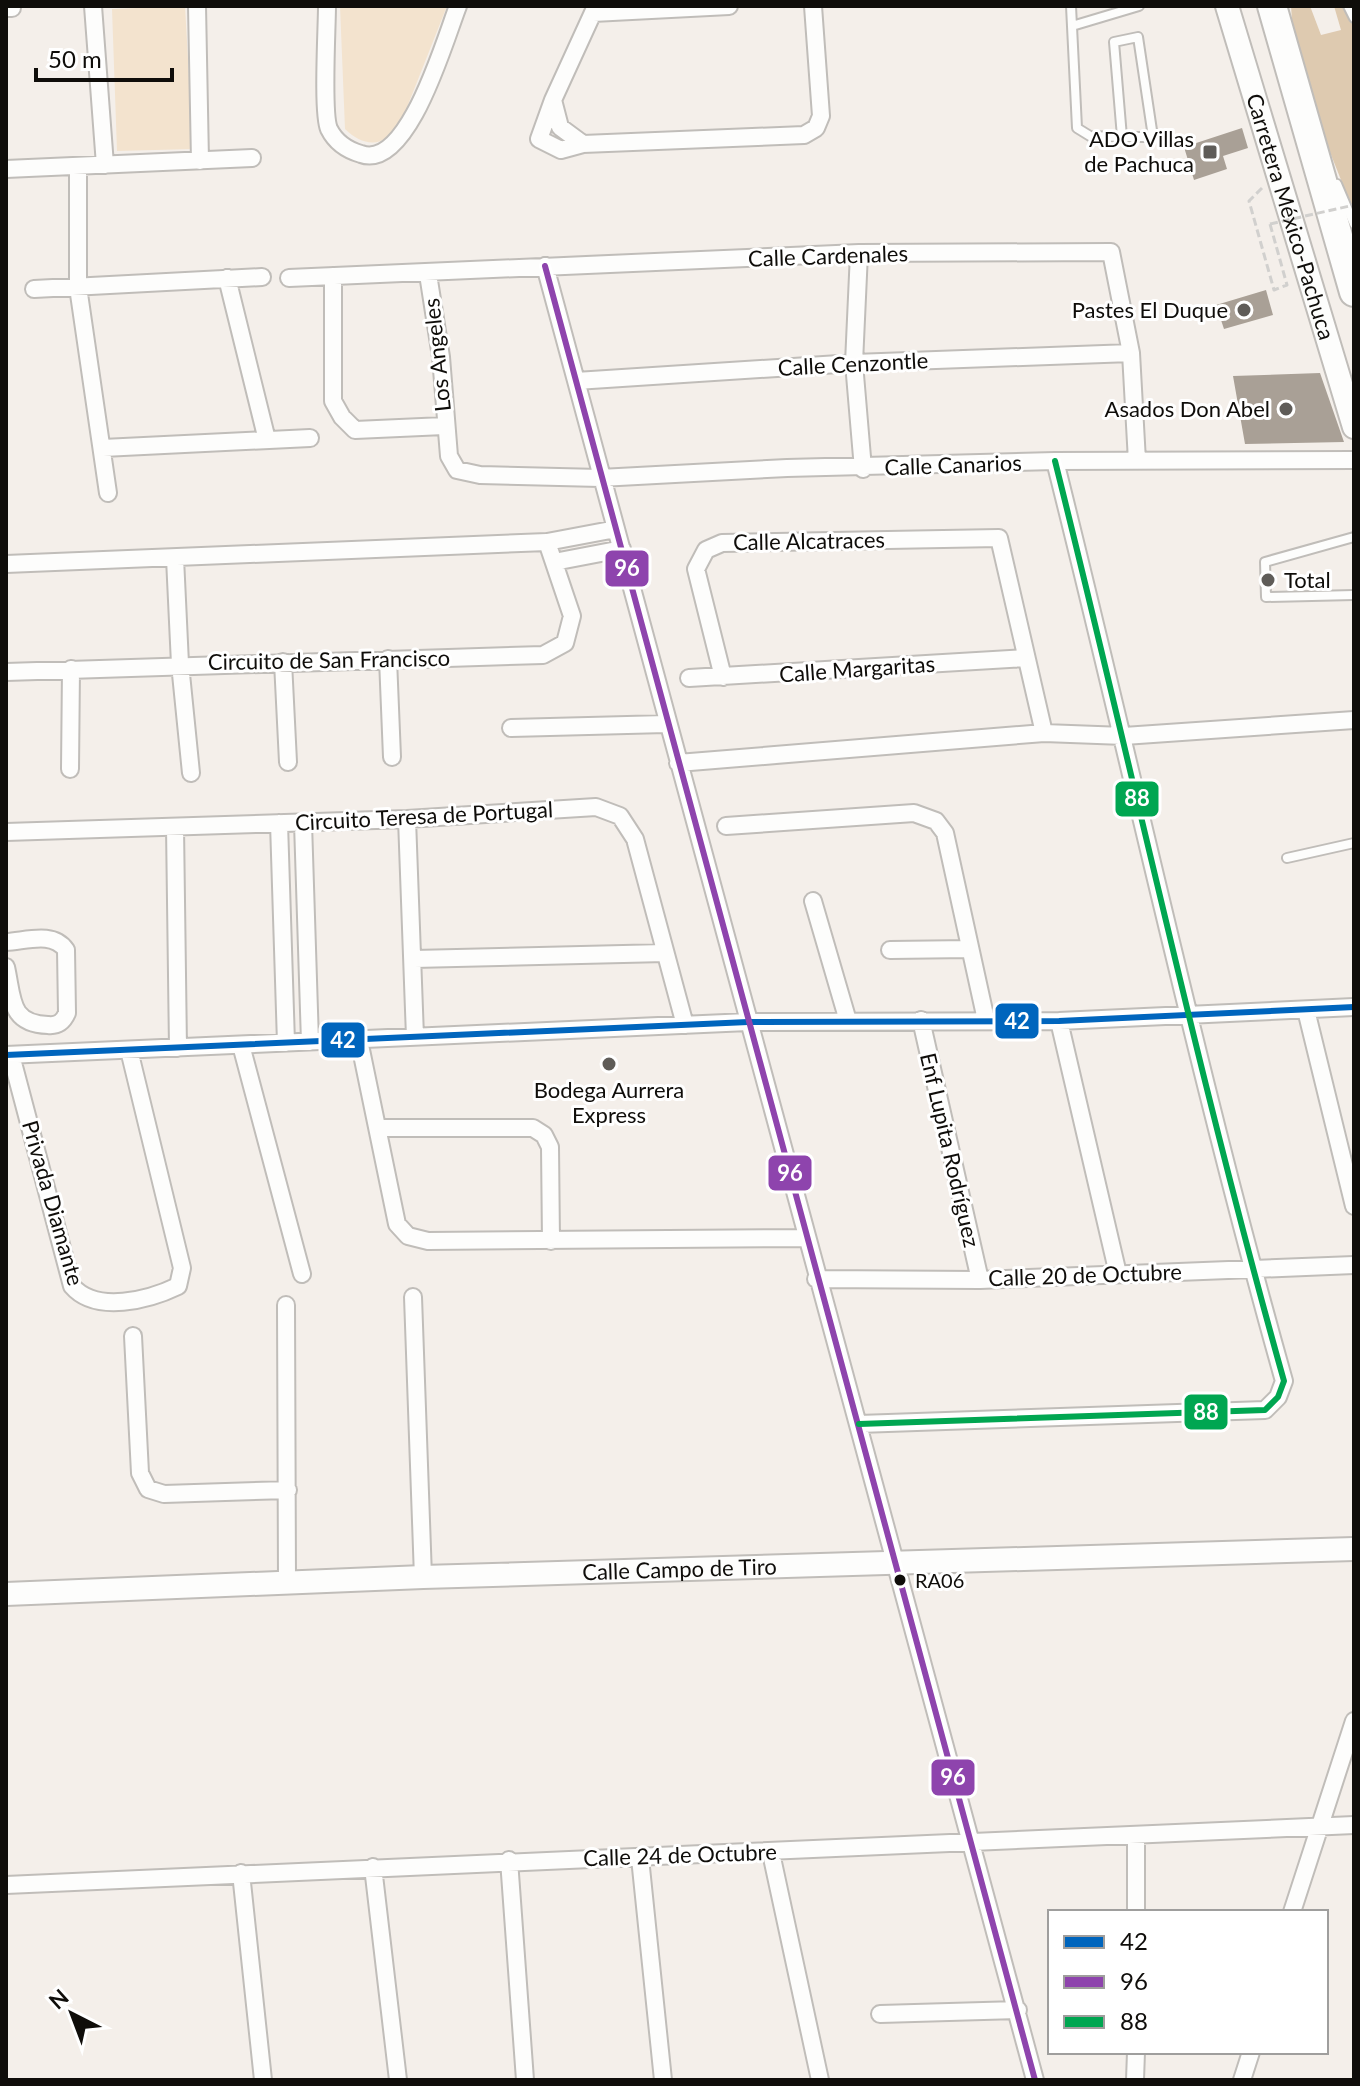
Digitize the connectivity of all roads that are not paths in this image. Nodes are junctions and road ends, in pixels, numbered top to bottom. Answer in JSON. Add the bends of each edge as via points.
{"nodes":[{"id":1,"x":93,"y":6,"type":"edge"},
{"id":2,"x":197,"y":6,"type":"edge"},
{"id":3,"x":327,"y":6,"type":"edge"},
{"id":4,"x":458,"y":6,"type":"edge"},
{"id":5,"x":717,"y":6,"type":"edge"},
{"id":6,"x":729,"y":6,"type":"edge"},
{"id":7,"x":813,"y":6,"type":"edge"},
{"id":8,"x":1071,"y":6,"type":"edge"},
{"id":9,"x":1139,"y":6,"type":"edge"},
{"id":10,"x":1227,"y":6,"type":"edge"},
{"id":11,"x":1348,"y":6,"type":"edge"},
{"id":12,"x":682,"y":7,"type":"edge"},
{"id":13,"x":594,"y":9,"type":"edge"},
{"id":14,"x":1279,"y":11,"type":"edge"},
{"id":15,"x":1354,"y":18,"type":"edge"},
{"id":16,"x":1072,"y":26,"type":"junction"},
{"id":17,"x":1290,"y":51,"type":"junction"},
{"id":18,"x":553,"y":100,"type":"junction"},
{"id":19,"x":1122,"y":137,"type":"junction"},
{"id":20,"x":583,"y":144,"type":"junction"},
{"id":21,"x":1322,"y":151,"type":"junction"},
{"id":22,"x":252,"y":158,"type":"dead end"},
{"id":23,"x":200,"y":161,"type":"junction"},
{"id":24,"x":105,"y":165,"type":"junction"},
{"id":25,"x":78,"y":166,"type":"junction"},
{"id":26,"x":6,"y":169,"type":"edge"},
{"id":27,"x":1354,"y":224,"type":"edge"},
{"id":28,"x":859,"y":253,"type":"junction"},
{"id":29,"x":1354,"y":255,"type":"edge"},
{"id":30,"x":545,"y":266,"type":"junction"},
{"id":31,"x":428,"y":274,"type":"junction"},
{"id":32,"x":333,"y":276,"type":"junction"},
{"id":33,"x":262,"y":277,"type":"dead end"},
{"id":34,"x":227,"y":278,"type":"junction"},
{"id":35,"x":289,"y":278,"type":"dead end"},
{"id":36,"x":78,"y":287,"type":"junction"},
{"id":37,"x":34,"y":289,"type":"dead end"},
{"id":38,"x":1354,"y":292,"type":"edge"},
{"id":39,"x":1131,"y":353,"type":"junction"},
{"id":40,"x":854,"y":363,"type":"junction"},
{"id":41,"x":576,"y":381,"type":"junction"},
{"id":42,"x":444,"y":426,"type":"junction"},
{"id":43,"x":1354,"y":427,"type":"edge"},
{"id":44,"x":310,"y":438,"type":"dead end"},
{"id":45,"x":267,"y":440,"type":"junction"},
{"id":46,"x":103,"y":448,"type":"junction"},
{"id":47,"x":1354,"y":460,"type":"edge"},
{"id":48,"x":1055,"y":461,"type":"junction"},
{"id":49,"x":1137,"y":461,"type":"junction"},
{"id":50,"x":863,"y":469,"type":"junction"},
{"id":51,"x":600,"y":478,"type":"junction"},
{"id":52,"x":108,"y":493,"type":"dead end"},
{"id":53,"x":616,"y":529,"type":"junction"},
{"id":54,"x":1354,"y":537,"type":"edge"},
{"id":55,"x":547,"y":542,"type":"junction"},
{"id":56,"x":622,"y":549,"type":"junction"},
{"id":57,"x":175,"y":558,"type":"junction"},
{"id":58,"x":554,"y":562,"type":"junction"},
{"id":59,"x":6,"y":564,"type":"edge"},
{"id":60,"x":1354,"y":595,"type":"edge"},
{"id":61,"x":1025,"y":658,"type":"junction"},
{"id":62,"x":388,"y":659,"type":"junction"},
{"id":63,"x":283,"y":662,"type":"junction"},
{"id":64,"x":180,"y":664,"type":"junction"},
{"id":65,"x":71,"y":669,"type":"junction"},
{"id":66,"x":6,"y":672,"type":"edge"},
{"id":67,"x":723,"y":677,"type":"junction"},
{"id":68,"x":689,"y":678,"type":"dead end"},
{"id":69,"x":1354,"y":720,"type":"edge"},
{"id":70,"x":666,"y":724,"type":"junction"},
{"id":71,"x":511,"y":728,"type":"dead end"},
{"id":72,"x":1044,"y":733,"type":"junction"},
{"id":73,"x":1124,"y":736,"type":"junction"},
{"id":74,"x":392,"y":757,"type":"dead end"},
{"id":75,"x":288,"y":762,"type":"dead end"},
{"id":76,"x":678,"y":763,"type":"junction"},
{"id":77,"x":70,"y":769,"type":"dead end"},
{"id":78,"x":191,"y":773,"type":"dead end"},
{"id":79,"x":407,"y":819,"type":"junction"},
{"id":80,"x":279,"y":823,"type":"junction"},
{"id":81,"x":303,"y":823,"type":"junction"},
{"id":82,"x":726,"y":826,"type":"dead end"},
{"id":83,"x":175,"y":827,"type":"junction"},
{"id":84,"x":6,"y":832,"type":"edge"},
{"id":85,"x":1354,"y":843,"type":"edge"},
{"id":86,"x":1287,"y":858,"type":"dead end"},
{"id":87,"x":813,"y":901,"type":"dead end"},
{"id":88,"x":6,"y":942,"type":"edge"},
{"id":89,"x":970,"y":949,"type":"junction"},
{"id":90,"x":890,"y":950,"type":"dead end"},
{"id":91,"x":665,"y":953,"type":"junction"},
{"id":92,"x":414,"y":959,"type":"junction"},
{"id":93,"x":6,"y":967,"type":"edge"},
{"id":94,"x":1354,"y":1007,"type":"edge"},
{"id":95,"x":1306,"y":1010,"type":"junction"},
{"id":96,"x":1187,"y":1013,"type":"junction"},
{"id":97,"x":921,"y":1020,"type":"junction"},
{"id":98,"x":986,"y":1020,"type":"junction"},
{"id":99,"x":848,"y":1021,"type":"junction"},
{"id":100,"x":1059,"y":1021,"type":"junction"},
{"id":101,"x":748,"y":1022,"type":"junction"},
{"id":102,"x":685,"y":1025,"type":"junction"},
{"id":103,"x":415,"y":1037,"type":"junction"},
{"id":104,"x":359,"y":1040,"type":"junction"},
{"id":105,"x":310,"y":1042,"type":"junction"},
{"id":106,"x":286,"y":1043,"type":"junction"},
{"id":107,"x":241,"y":1045,"type":"junction"},
{"id":108,"x":178,"y":1048,"type":"junction"},
{"id":109,"x":129,"y":1050,"type":"junction"},
{"id":110,"x":8,"y":1055,"type":"edge"},
{"id":111,"x":379,"y":1128,"type":"junction"},
{"id":112,"x":1354,"y":1206,"type":"edge"},
{"id":113,"x":806,"y":1238,"type":"junction"},
{"id":114,"x":551,"y":1241,"type":"junction"},
{"id":115,"x":1354,"y":1265,"type":"edge"},
{"id":116,"x":1252,"y":1268,"type":"junction"},
{"id":117,"x":302,"y":1274,"type":"dead end"},
{"id":118,"x":1118,"y":1274,"type":"junction"},
{"id":119,"x":816,"y":1279,"type":"junction"},
{"id":120,"x":980,"y":1280,"type":"junction"},
{"id":121,"x":413,"y":1297,"type":"dead end"},
{"id":122,"x":286,"y":1305,"type":"dead end"},
{"id":123,"x":133,"y":1336,"type":"dead end"},
{"id":124,"x":859,"y":1424,"type":"junction"},
{"id":125,"x":288,"y":1490,"type":"junction"},
{"id":126,"x":1354,"y":1549,"type":"edge"},
{"id":127,"x":897,"y":1565,"type":"junction"},
{"id":128,"x":423,"y":1577,"type":"junction"},
{"id":129,"x":287,"y":1582,"type":"junction"},
{"id":130,"x":6,"y":1594,"type":"edge"},
{"id":131,"x":1354,"y":1721,"type":"edge"},
{"id":132,"x":1354,"y":1825,"type":"edge"},
{"id":133,"x":1318,"y":1827,"type":"junction"},
{"id":134,"x":1136,"y":1837,"type":"junction"},
{"id":135,"x":974,"y":1843,"type":"junction"},
{"id":136,"x":771,"y":1853,"type":"junction"},
{"id":137,"x":640,"y":1858,"type":"junction"},
{"id":138,"x":509,"y":1860,"type":"junction"},
{"id":139,"x":373,"y":1867,"type":"junction"},
{"id":140,"x":241,"y":1873,"type":"junction"},
{"id":141,"x":6,"y":1885,"type":"edge"},
{"id":142,"x":1136,"y":1910,"type":"edge"},
{"id":143,"x":1293,"y":1910,"type":"edge"},
{"id":144,"x":1018,"y":2010,"type":"junction"},
{"id":145,"x":880,"y":2014,"type":"dead end"},
{"id":146,"x":1136,"y":2054,"type":"edge"},
{"id":147,"x":1250,"y":2054,"type":"edge"},
{"id":148,"x":263,"y":2080,"type":"edge"},
{"id":149,"x":398,"y":2080,"type":"edge"},
{"id":150,"x":525,"y":2080,"type":"edge"},
{"id":151,"x":663,"y":2080,"type":"edge"},
{"id":152,"x":820,"y":2080,"type":"edge"},
{"id":153,"x":1035,"y":2080,"type":"edge"},
{"id":154,"x":1135,"y":2080,"type":"edge"},
{"id":155,"x":1242,"y":2080,"type":"edge"}],
"edges":[{"from":1,"to":24,"type":"street"},
{"from":2,"to":23,"type":"street"},
{"from":3,"to":4,"type":"street","via":[[328,127],[345,149],[368,157],[395,147],[411,125]]},
{"from":5,"to":6,"type":"street"},
{"from":5,"to":12,"type":"street"},
{"from":7,"to":20,"type":"street","via":[[821,116],[816,128],[804,135]]},
{"from":8,"to":16,"type":"lane"},
{"from":9,"to":16,"type":"lane"},
{"from":10,"to":43,"type":"street","name":"Carretera México-Pachuca"},
{"from":11,"to":15,"type":"lane"},
{"from":12,"to":13,"type":"street"},
{"from":13,"to":18,"type":"street"},
{"from":14,"to":17,"type":"lane"},
{"from":14,"to":17,"type":"lane"},
{"from":14,"to":38,"type":"highway"},
{"from":16,"to":19,"type":"lane","via":[[1077,128],[1090,136]]},
{"from":17,"to":21,"type":"lane"},
{"from":18,"to":20,"type":"street","via":[[560,127]]},
{"from":18,"to":20,"type":"street","via":[[539,139],[561,150]]},
{"from":19,"to":19,"type":"lane","via":[[1114,42],[1138,37],[1153,137]]},
{"from":21,"to":27,"type":"lane"},
{"from":21,"to":29,"type":"lane"},
{"from":22,"to":23,"type":"street"},
{"from":23,"to":24,"type":"street"},
{"from":24,"to":25,"type":"street"},
{"from":25,"to":26,"type":"street"},
{"from":25,"to":36,"type":"street"},
{"from":28,"to":30,"type":"street","name":"Calle Cardenales"},
{"from":28,"to":39,"type":"street","name":"Calle Cardenales","via":[[1111,252]]},
{"from":28,"to":40,"type":"street"},
{"from":30,"to":31,"type":"street","name":"Los Angeles"},
{"from":30,"to":41,"type":"street"},
{"from":31,"to":32,"type":"street","name":"Los Angeles"},
{"from":31,"to":42,"type":"street","name":"Los Angeles","via":[[441,357]]},
{"from":32,"to":35,"type":"street","name":"Los Angeles"},
{"from":32,"to":42,"type":"street","name":"Los Angeles","via":[[333,401],[342,417],[355,430]]},
{"from":33,"to":34,"type":"street"},
{"from":34,"to":36,"type":"street"},
{"from":34,"to":45,"type":"street"},
{"from":36,"to":37,"type":"street"},
{"from":36,"to":46,"type":"street"},
{"from":39,"to":40,"type":"street","name":"Calle Cenzontle"},
{"from":39,"to":49,"type":"street"},
{"from":40,"to":41,"type":"street","name":"Calle Cenzontle"},
{"from":40,"to":50,"type":"street"},
{"from":41,"to":51,"type":"street"},
{"from":42,"to":51,"type":"street","name":"Calle Canarios","via":[[457,470]]},
{"from":44,"to":45,"type":"street"},
{"from":45,"to":46,"type":"street"},
{"from":46,"to":52,"type":"street"},
{"from":47,"to":49,"type":"street","name":"Calle Canarios"},
{"from":48,"to":49,"type":"street","name":"Calle Canarios"},
{"from":48,"to":50,"type":"street","name":"Calle Canarios"},
{"from":48,"to":73,"type":"street"},
{"from":50,"to":51,"type":"street","name":"Calle Canarios"},
{"from":51,"to":53,"type":"street"},
{"from":53,"to":55,"type":"street"},
{"from":53,"to":56,"type":"street"},
{"from":54,"to":60,"type":"lane","via":[[1265,562],[1266,597]]},
{"from":55,"to":57,"type":"street"},
{"from":55,"to":58,"type":"street","name":"Circuito de San Francisco"},
{"from":56,"to":58,"type":"street"},
{"from":56,"to":70,"type":"street"},
{"from":57,"to":59,"type":"street"},
{"from":57,"to":64,"type":"street"},
{"from":58,"to":62,"type":"street","name":"Circuito de San Francisco","via":[[572,616],[565,643],[543,655]]},
{"from":61,"to":67,"type":"street","name":"Calle Margaritas"},
{"from":61,"to":67,"type":"street","name":"Calle Alcatraces","via":[[999,538],[722,543],[706,550],[696,569]]},
{"from":61,"to":72,"type":"street"},
{"from":62,"to":63,"type":"street","name":"Circuito de San Francisco"},
{"from":62,"to":74,"type":"street"},
{"from":63,"to":64,"type":"street","name":"Circuito de San Francisco"},
{"from":63,"to":75,"type":"street"},
{"from":64,"to":65,"type":"street","name":"Circuito de San Francisco"},
{"from":64,"to":78,"type":"street"},
{"from":65,"to":66,"type":"street","name":"Circuito de San Francisco"},
{"from":65,"to":77,"type":"street"},
{"from":67,"to":68,"type":"street","name":"Calle Margaritas"},
{"from":69,"to":73,"type":"street"},
{"from":70,"to":71,"type":"street"},
{"from":70,"to":76,"type":"street"},
{"from":72,"to":73,"type":"street"},
{"from":72,"to":76,"type":"street"},
{"from":73,"to":96,"type":"street"},
{"from":76,"to":101,"type":"street"},
{"from":79,"to":81,"type":"street","name":"Circuito Teresa de Portugal"},
{"from":79,"to":91,"type":"street","name":"Circuito Teresa de Portugal","via":[[596,807],[620,816],[635,839]]},
{"from":79,"to":92,"type":"street"},
{"from":80,"to":81,"type":"street","name":"Circuito Teresa de Portugal"},
{"from":80,"to":83,"type":"street","name":"Circuito Teresa de Portugal"},
{"from":80,"to":106,"type":"street"},
{"from":81,"to":105,"type":"street"},
{"from":82,"to":89,"type":"street","via":[[914,813],[936,821],[945,833]]},
{"from":83,"to":84,"type":"street","name":"Circuito Teresa de Portugal"},
{"from":83,"to":108,"type":"street"},
{"from":85,"to":86,"type":"lane"},
{"from":87,"to":99,"type":"street"},
{"from":88,"to":93,"type":"street","via":[[52,938],[66,950],[63,1020],[55,1026],[24,1021],[16,1013]]},
{"from":89,"to":90,"type":"street"},
{"from":89,"to":98,"type":"street"},
{"from":91,"to":92,"type":"street"},
{"from":91,"to":102,"type":"street","name":"Circuito Teresa de Portugal"},
{"from":92,"to":103,"type":"street"},
{"from":94,"to":95,"type":"street"},
{"from":95,"to":96,"type":"street"},
{"from":95,"to":112,"type":"street"},
{"from":96,"to":100,"type":"street"},
{"from":96,"to":116,"type":"street"},
{"from":97,"to":98,"type":"street"},
{"from":97,"to":99,"type":"street"},
{"from":97,"to":120,"type":"street","name":"Enf Lupita Rodríguez"},
{"from":98,"to":100,"type":"street"},
{"from":99,"to":101,"type":"street"},
{"from":100,"to":118,"type":"street"},
{"from":101,"to":102,"type":"street"},
{"from":101,"to":113,"type":"street"},
{"from":102,"to":103,"type":"street"},
{"from":103,"to":104,"type":"street"},
{"from":104,"to":105,"type":"street"},
{"from":104,"to":111,"type":"street"},
{"from":105,"to":106,"type":"street"},
{"from":106,"to":107,"type":"street"},
{"from":107,"to":108,"type":"street"},
{"from":107,"to":117,"type":"street"},
{"from":108,"to":109,"type":"street"},
{"from":109,"to":110,"type":"street"},
{"from":109,"to":110,"type":"street","name":"Privada Diamante","via":[[182,1268],[178,1286],[158,1295],[98,1302],[82,1298],[72,1286]]},
{"from":111,"to":114,"type":"street","via":[[397,1224],[408,1236],[428,1241]]},
{"from":111,"to":114,"type":"street","via":[[533,1128],[544,1135],[550,1147]]},
{"from":113,"to":114,"type":"street"},
{"from":113,"to":119,"type":"street"},
{"from":115,"to":116,"type":"street","name":"Calle 20 de Octubre"},
{"from":116,"to":118,"type":"street","name":"Calle 20 de Octubre"},
{"from":116,"to":124,"type":"street","via":[[1284,1381],[1265,1410]]},
{"from":118,"to":120,"type":"street","name":"Calle 20 de Octubre"},
{"from":119,"to":120,"type":"street","name":"Calle 20 de Octubre"},
{"from":119,"to":124,"type":"street"},
{"from":121,"to":128,"type":"street"},
{"from":122,"to":125,"type":"street"},
{"from":123,"to":125,"type":"street","via":[[140,1473],[148,1489],[164,1494]]},
{"from":124,"to":127,"type":"street"},
{"from":125,"to":129,"type":"street"},
{"from":126,"to":127,"type":"street","name":"Calle Campo de Tiro"},
{"from":127,"to":128,"type":"street","name":"Calle Campo de Tiro"},
{"from":127,"to":135,"type":"street"},
{"from":128,"to":129,"type":"street","name":"Calle Campo de Tiro"},
{"from":129,"to":130,"type":"street","name":"Calle Campo de Tiro"},
{"from":131,"to":133,"type":"street"},
{"from":132,"to":133,"type":"street","name":"Calle 24 de Octubre"},
{"from":133,"to":134,"type":"street","name":"Calle 24 de Octubre"},
{"from":133,"to":143,"type":"street"},
{"from":134,"to":135,"type":"street","name":"Calle 24 de Octubre"},
{"from":134,"to":142,"type":"street"},
{"from":135,"to":136,"type":"street","name":"Calle 24 de Octubre"},
{"from":135,"to":144,"type":"street"},
{"from":136,"to":137,"type":"street","name":"Calle 24 de Octubre"},
{"from":136,"to":152,"type":"street"},
{"from":137,"to":138,"type":"street","name":"Calle 24 de Octubre"},
{"from":137,"to":151,"type":"street"},
{"from":138,"to":139,"type":"street","name":"Calle 24 de Octubre"},
{"from":138,"to":150,"type":"street"},
{"from":139,"to":140,"type":"street","name":"Calle 24 de Octubre"},
{"from":139,"to":149,"type":"street"},
{"from":140,"to":141,"type":"street","name":"Calle 24 de Octubre"},
{"from":140,"to":148,"type":"street"},
{"from":144,"to":145,"type":"street"},
{"from":144,"to":153,"type":"street"},
{"from":146,"to":154,"type":"street"},
{"from":147,"to":155,"type":"street"}]}
